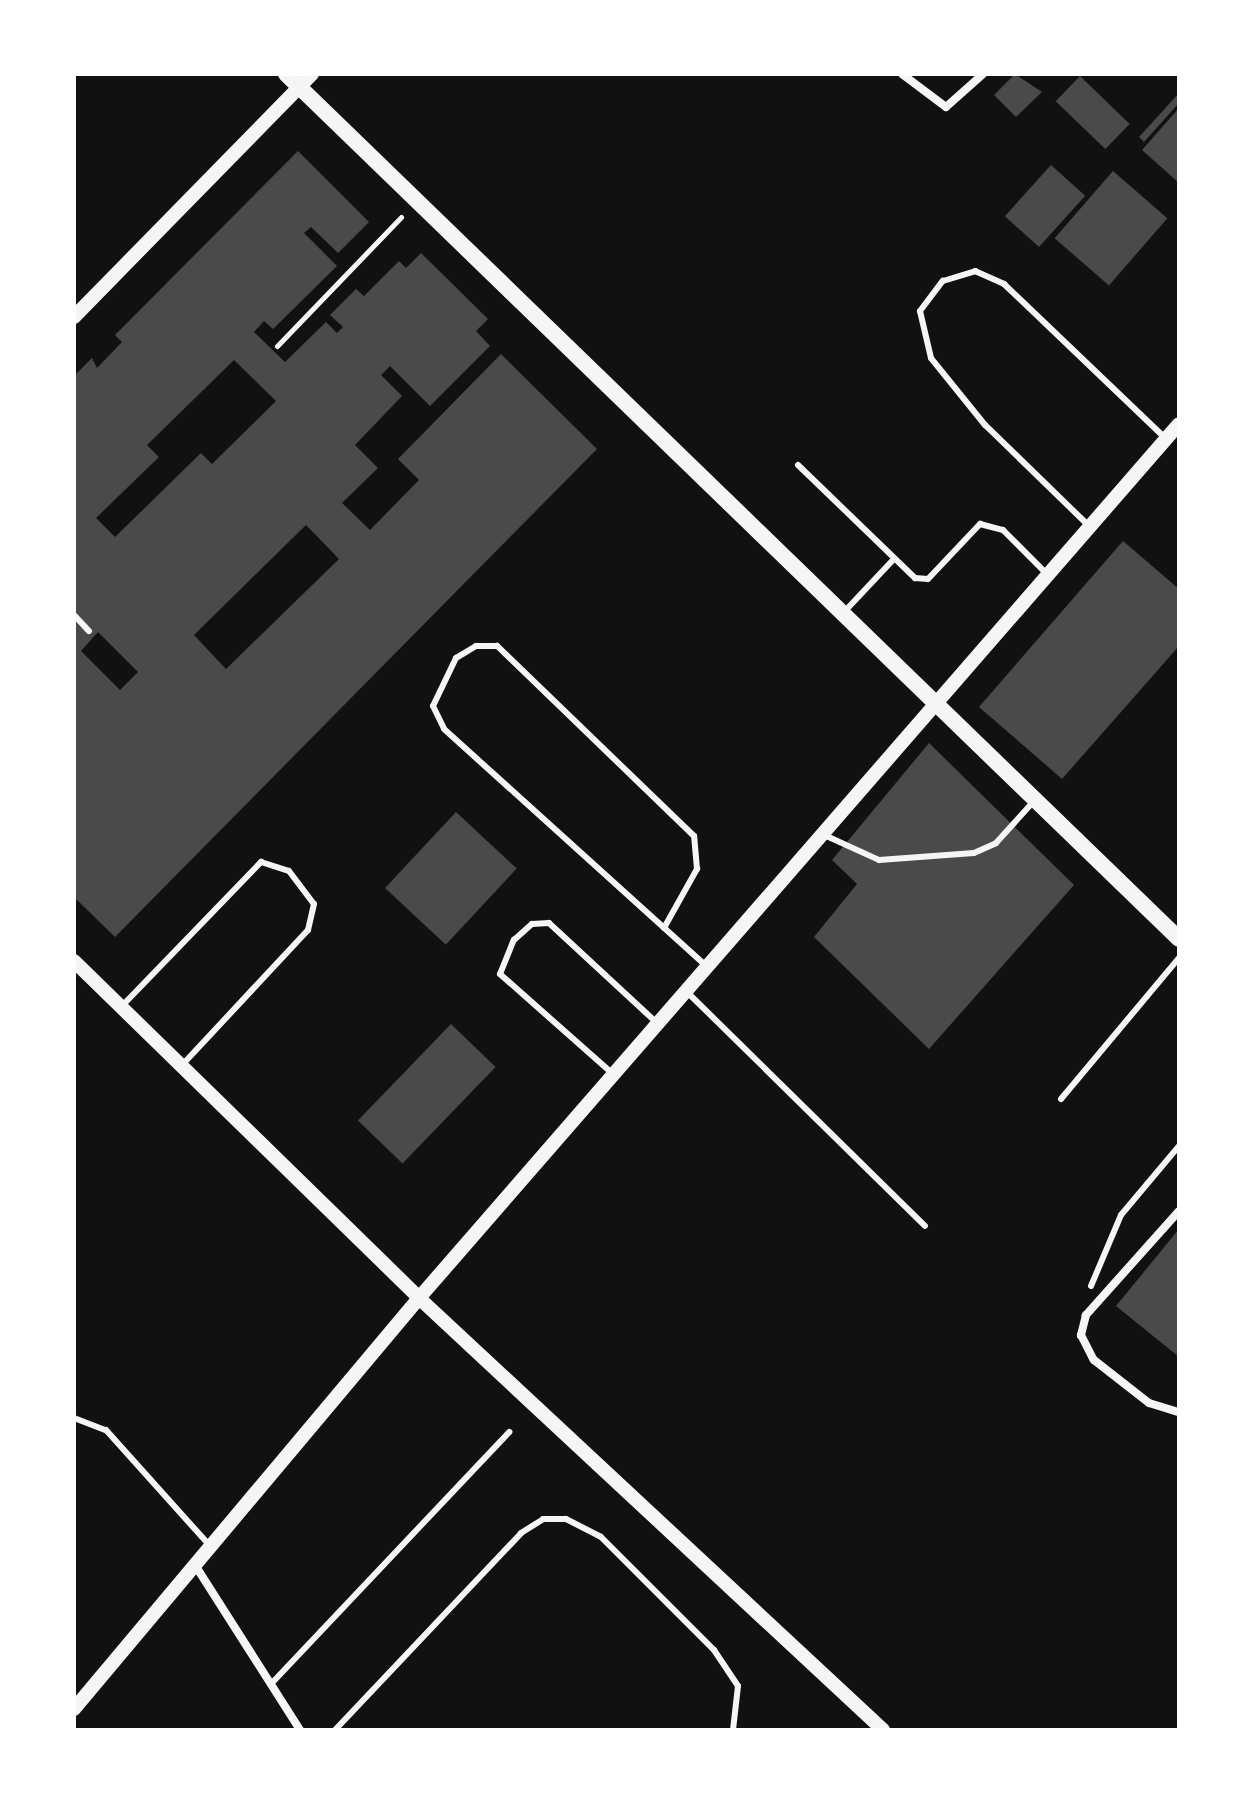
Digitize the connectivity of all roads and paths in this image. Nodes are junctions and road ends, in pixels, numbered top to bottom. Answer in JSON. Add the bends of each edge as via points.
{"nodes":[{"id":1,"x":286,"y":74,"type":"edge"},
{"id":2,"x":312,"y":74,"type":"edge"},
{"id":3,"x":902,"y":74,"type":"edge"},
{"id":4,"x":983,"y":74,"type":"edge"},
{"id":5,"x":299,"y":87,"type":"junction"},
{"id":6,"x":384,"y":236,"type":"dead end"},
{"id":7,"x":74,"y":317,"type":"edge"},
{"id":8,"x":277,"y":346,"type":"dead end"},
{"id":9,"x":1179,"y":424,"type":"edge"},
{"id":10,"x":1166,"y":439,"type":"junction"},
{"id":11,"x":798,"y":465,"type":"dead end"},
{"id":12,"x":1090,"y":526,"type":"junction"},
{"id":13,"x":892,"y":561,"type":"junction"},
{"id":14,"x":1048,"y":575,"type":"junction"},
{"id":15,"x":74,"y":615,"type":"edge"},
{"id":16,"x":841,"y":615,"type":"junction"},
{"id":17,"x":89,"y":631,"type":"dead end"},
{"id":18,"x":934,"y":706,"type":"junction"},
{"id":19,"x":1034,"y":801,"type":"junction"},
{"id":20,"x":822,"y":834,"type":"junction"},
{"id":21,"x":664,"y":928,"type":"junction"},
{"id":22,"x":1179,"y":939,"type":"edge"},
{"id":23,"x":1179,"y":958,"type":"edge"},
{"id":24,"x":74,"y":961,"type":"edge"},
{"id":25,"x":707,"y":967,"type":"junction"},
{"id":26,"x":686,"y":991,"type":"junction"},
{"id":27,"x":121,"y":1007,"type":"junction"},
{"id":28,"x":657,"y":1023,"type":"junction"},
{"id":29,"x":181,"y":1066,"type":"junction"},
{"id":30,"x":613,"y":1074,"type":"junction"},
{"id":31,"x":1061,"y":1099,"type":"dead end"},
{"id":32,"x":1179,"y":1146,"type":"edge"},
{"id":33,"x":1179,"y":1211,"type":"edge"},
{"id":34,"x":925,"y":1226,"type":"dead end"},
{"id":35,"x":1091,"y":1286,"type":"dead end"},
{"id":36,"x":419,"y":1298,"type":"junction"},
{"id":37,"x":1179,"y":1412,"type":"edge"},
{"id":38,"x":74,"y":1418,"type":"edge"},
{"id":39,"x":509,"y":1432,"type":"dead end"},
{"id":40,"x":211,"y":1547,"type":"junction"},
{"id":41,"x":195,"y":1565,"type":"junction"},
{"id":42,"x":271,"y":1684,"type":"junction"},
{"id":43,"x":74,"y":1709,"type":"edge"},
{"id":44,"x":300,"y":1730,"type":"edge"},
{"id":45,"x":335,"y":1730,"type":"edge"},
{"id":46,"x":733,"y":1730,"type":"edge"},
{"id":47,"x":882,"y":1730,"type":"edge"}],
"edges":[{"from":1,"to":5,"type":"main road"},
{"from":2,"to":5,"type":"street"},
{"from":3,"to":4,"type":"street","via":[[946,107]]},
{"from":5,"to":7,"type":"street"},
{"from":5,"to":16,"type":"main road"},
{"from":6,"to":8,"type":"path"},
{"from":9,"to":10,"type":"street"},
{"from":10,"to":12,"type":"street"},
{"from":10,"to":12,"type":"lane","via":[[1004,284],[975,271],[943,281],[920,311],[931,358],[985,425]]},
{"from":11,"to":13,"type":"lane"},
{"from":12,"to":14,"type":"street"},
{"from":13,"to":14,"type":"lane","via":[[928,579],[980,524],[993,525]]},
{"from":13,"to":16,"type":"lane"},
{"from":14,"to":18,"type":"street"},
{"from":15,"to":17,"type":"lane"},
{"from":16,"to":18,"type":"main road"},
{"from":18,"to":19,"type":"main road"},
{"from":18,"to":20,"type":"street"},
{"from":19,"to":20,"type":"lane","via":[[996,843],[974,853],[879,860]]},
{"from":19,"to":22,"type":"main road"},
{"from":20,"to":25,"type":"street"},
{"from":21,"to":21,"type":"lane","via":[[444,729],[433,706],[456,658],[476,646],[497,646],[694,836],[697,869]]},
{"from":21,"to":25,"type":"lane"},
{"from":23,"to":31,"type":"lane"},
{"from":24,"to":27,"type":"street"},
{"from":25,"to":26,"type":"street"},
{"from":26,"to":28,"type":"street"},
{"from":26,"to":34,"type":"lane"},
{"from":27,"to":29,"type":"street"},
{"from":27,"to":29,"type":"lane","via":[[261,862],[289,871],[314,904],[308,930]]},
{"from":28,"to":30,"type":"street"},
{"from":28,"to":30,"type":"lane","via":[[549,923],[532,924],[514,940],[500,974]]},
{"from":29,"to":36,"type":"street"},
{"from":30,"to":36,"type":"street"},
{"from":32,"to":35,"type":"lane","via":[[1121,1215]]},
{"from":33,"to":37,"type":"street","via":[[1086,1315],[1081,1335],[1094,1360],[1149,1403]]},
{"from":36,"to":40,"type":"street"},
{"from":36,"to":47,"type":"street"},
{"from":38,"to":40,"type":"lane","via":[[106,1430]]},
{"from":39,"to":42,"type":"lane"},
{"from":40,"to":41,"type":"street"},
{"from":41,"to":42,"type":"street"},
{"from":41,"to":43,"type":"street"},
{"from":42,"to":44,"type":"street"},
{"from":45,"to":46,"type":"lane","via":[[521,1533],[543,1519],[566,1519],[601,1537],[714,1650],[738,1686]]}]}
